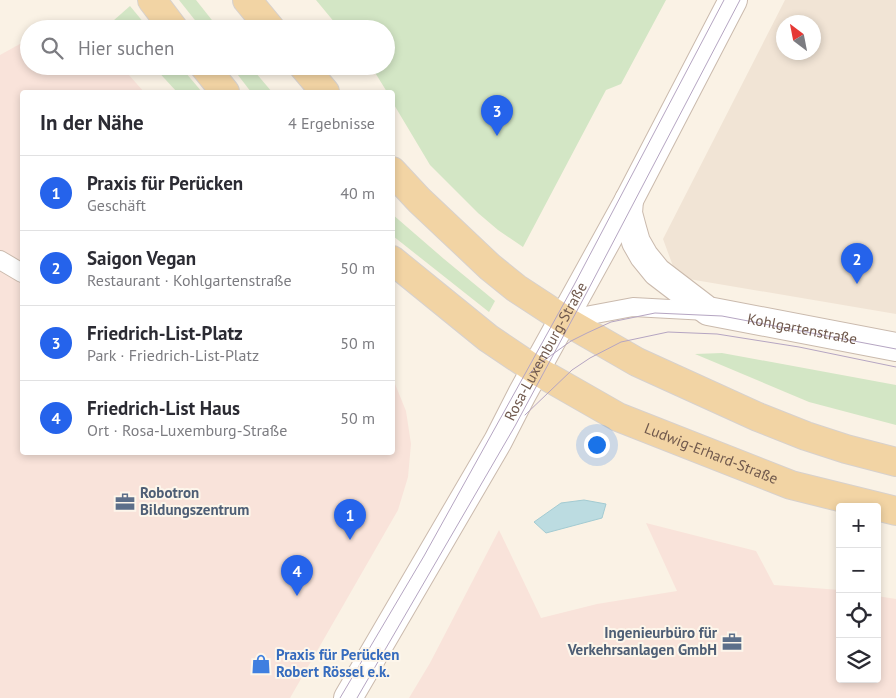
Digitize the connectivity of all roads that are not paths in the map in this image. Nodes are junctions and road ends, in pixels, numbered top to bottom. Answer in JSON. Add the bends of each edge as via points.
{"nodes":[{"id":1,"x":152,"y":0,"type":"edge"},
{"id":2,"x":246,"y":0,"type":"edge"},
{"id":3,"x":734,"y":0,"type":"edge"},
{"id":4,"x":167,"y":20,"type":"edge"},
{"id":5,"x":263,"y":20,"type":"edge"},
{"id":6,"x":211,"y":75,"type":"edge"},
{"id":7,"x":311,"y":75,"type":"edge"},
{"id":8,"x":223,"y":90,"type":"edge"},
{"id":9,"x":323,"y":90,"type":"edge"},
{"id":10,"x":395,"y":174,"type":"edge"},
{"id":11,"x":629,"y":200,"type":"junction"},
{"id":12,"x":0,"y":260,"type":"edge"},
{"id":13,"x":395,"y":262,"type":"edge"},
{"id":14,"x":20,"y":272,"type":"edge"},
{"id":15,"x":708,"y":311,"type":"junction"},
{"id":16,"x":564,"y":320,"type":"junction"},
{"id":17,"x":896,"y":347,"type":"edge"},
{"id":18,"x":536,"y":370,"type":"junction"},
{"id":19,"x":896,"y":462,"type":"edge"},
{"id":20,"x":896,"y":512,"type":"edge"},
{"id":21,"x":348,"y":698,"type":"edge"}],
"edges":[{"from":1,"to":4,"type":"main road"},
{"from":2,"to":5,"type":"main road"},
{"from":3,"to":11,"type":"street","name":"Rosa-Luxemburg-Straße"},
{"from":6,"to":8,"type":"main road"},
{"from":7,"to":9,"type":"main road"},
{"from":10,"to":16,"type":"main road","via":[[490,268]]},
{"from":11,"to":15,"type":"street","name":"Kohlgartenstraße","via":[[632,228],[644,256],[657,272]]},
{"from":11,"to":16,"type":"street","name":"Rosa-Luxemburg-Straße"},
{"from":12,"to":14,"type":"lane"},
{"from":13,"to":18,"type":"main road","name":"Ludwig-Erhard-Straße","via":[[488,338]]},
{"from":15,"to":16,"type":"lane","name":"Kohlgartenstraße","via":[[634,307]]},
{"from":15,"to":17,"type":"street","name":"Kohlgartenstraße"},
{"from":16,"to":18,"type":"street","name":"Rosa-Luxemburg-Straße"},
{"from":16,"to":19,"type":"main road","via":[[637,362],[758,417],[846,449]]},
{"from":18,"to":20,"type":"main road","name":"Ludwig-Erhard-Straße","via":[[618,417],[701,450],[791,485]]},
{"from":18,"to":21,"type":"street","name":"Rosa-Luxemburg-Straße"}]}
